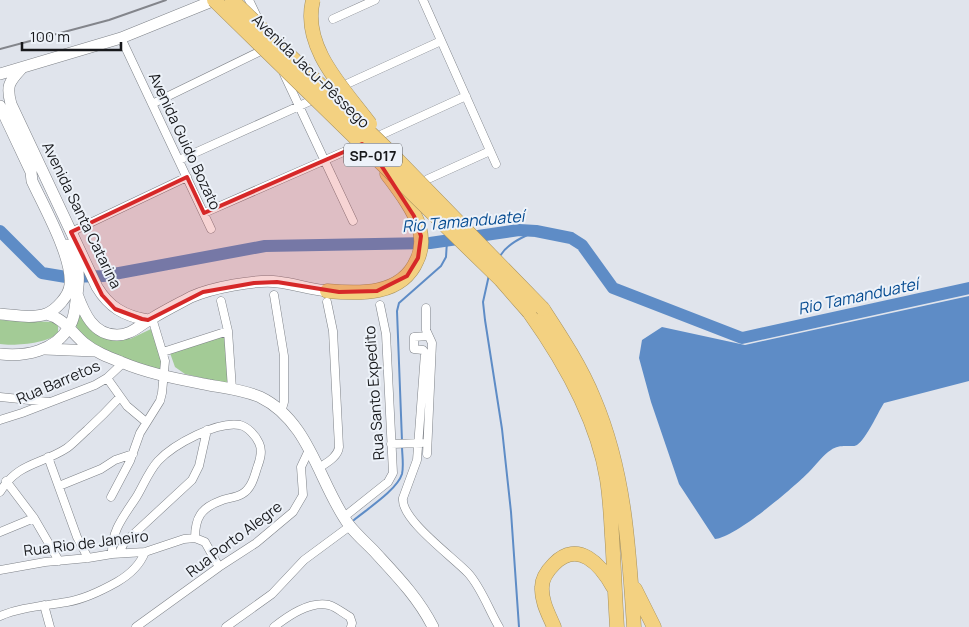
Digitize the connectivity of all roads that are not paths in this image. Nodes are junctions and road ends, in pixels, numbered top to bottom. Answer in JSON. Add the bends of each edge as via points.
{"nodes":[{"id":1,"x":215,"y":0,"type":"edge"},
{"id":2,"x":232,"y":0,"type":"edge"},
{"id":3,"x":249,"y":0,"type":"edge"},
{"id":4,"x":313,"y":0,"type":"edge"},
{"id":5,"x":375,"y":0,"type":"edge"},
{"id":6,"x":423,"y":0,"type":"edge"},
{"id":7,"x":333,"y":19,"type":"dead end"},
{"id":8,"x":121,"y":38,"type":"junction"},
{"id":9,"x":441,"y":41,"type":"junction"},
{"id":10,"x":271,"y":46,"type":"junction"},
{"id":11,"x":21,"y":69,"type":"junction"},
{"id":12,"x":0,"y":74,"type":"edge"},
{"id":13,"x":466,"y":96,"type":"junction"},
{"id":14,"x":152,"y":104,"type":"junction"},
{"id":15,"x":0,"y":106,"type":"edge"},
{"id":16,"x":299,"y":106,"type":"junction"},
{"id":17,"x":490,"y":150,"type":"junction"},
{"id":18,"x":383,"y":155,"type":"junction"},
{"id":19,"x":179,"y":160,"type":"junction"},
{"id":20,"x":325,"y":161,"type":"junction"},
{"id":21,"x":496,"y":164,"type":"dead end"},
{"id":22,"x":187,"y":177,"type":"junction"},
{"id":23,"x":428,"y":179,"type":"dead end"},
{"id":24,"x":204,"y":213,"type":"junction"},
{"id":25,"x":353,"y":221,"type":"dead end"},
{"id":26,"x":211,"y":229,"type":"dead end"},
{"id":27,"x":71,"y":232,"type":"junction"},
{"id":28,"x":76,"y":264,"type":"junction"},
{"id":29,"x":75,"y":288,"type":"junction"},
{"id":30,"x":274,"y":295,"type":"dead end"},
{"id":31,"x":327,"y":297,"type":"junction"},
{"id":32,"x":221,"y":301,"type":"dead end"},
{"id":33,"x":380,"y":305,"type":"dead end"},
{"id":34,"x":426,"y":308,"type":"dead end"},
{"id":35,"x":536,"y":310,"type":"junction"},
{"id":36,"x":0,"y":314,"type":"edge"},
{"id":37,"x":46,"y":314,"type":"junction"},
{"id":38,"x":150,"y":319,"type":"junction"},
{"id":39,"x":70,"y":327,"type":"junction"},
{"id":40,"x":228,"y":331,"type":"junction"},
{"id":41,"x":428,"y":336,"type":"junction"},
{"id":42,"x":45,"y":349,"type":"junction"},
{"id":43,"x":95,"y":351,"type":"junction"},
{"id":44,"x":163,"y":352,"type":"junction"},
{"id":45,"x":0,"y":354,"type":"edge"},
{"id":46,"x":165,"y":361,"type":"junction"},
{"id":47,"x":123,"y":363,"type":"junction"},
{"id":48,"x":165,"y":376,"type":"junction"},
{"id":49,"x":107,"y":378,"type":"junction"},
{"id":50,"x":180,"y":379,"type":"junction"},
{"id":51,"x":232,"y":389,"type":"junction"},
{"id":52,"x":0,"y":397,"type":"edge"},
{"id":53,"x":120,"y":397,"type":"junction"},
{"id":54,"x":51,"y":402,"type":"junction"},
{"id":55,"x":281,"y":412,"type":"junction"},
{"id":56,"x":0,"y":420,"type":"edge"},
{"id":57,"x":146,"y":422,"type":"junction"},
{"id":58,"x":206,"y":430,"type":"junction"},
{"id":59,"x":427,"y":442,"type":"junction"},
{"id":60,"x":418,"y":443,"type":"junction"},
{"id":61,"x":398,"y":444,"type":"junction"},
{"id":62,"x":309,"y":450,"type":"junction"},
{"id":63,"x":133,"y":454,"type":"junction"},
{"id":64,"x":427,"y":454,"type":"dead end"},
{"id":65,"x":48,"y":457,"type":"junction"},
{"id":66,"x":319,"y":468,"type":"junction"},
{"id":67,"x":6,"y":482,"type":"junction"},
{"id":68,"x":59,"y":486,"type":"junction"},
{"id":69,"x":0,"y":492,"type":"edge"},
{"id":70,"x":111,"y":497,"type":"dead end"},
{"id":71,"x":34,"y":518,"type":"junction"},
{"id":72,"x":347,"y":522,"type":"junction"},
{"id":73,"x":0,"y":532,"type":"edge"},
{"id":74,"x":195,"y":538,"type":"junction"},
{"id":75,"x":145,"y":552,"type":"junction"},
{"id":76,"x":116,"y":554,"type":"junction"},
{"id":77,"x":88,"y":558,"type":"junction"},
{"id":78,"x":59,"y":561,"type":"junction"},
{"id":79,"x":219,"y":567,"type":"junction"},
{"id":80,"x":0,"y":570,"type":"edge"},
{"id":81,"x":631,"y":579,"type":"junction"},
{"id":82,"x":615,"y":590,"type":"junction"},
{"id":83,"x":44,"y":605,"type":"junction"},
{"id":84,"x":2,"y":613,"type":"edge"},
{"id":85,"x":138,"y":626,"type":"edge"},
{"id":86,"x":50,"y":627,"type":"edge"},
{"id":87,"x":226,"y":627,"type":"edge"},
{"id":88,"x":274,"y":627,"type":"edge"},
{"id":89,"x":351,"y":627,"type":"edge"},
{"id":90,"x":433,"y":627,"type":"edge"},
{"id":91,"x":498,"y":627,"type":"edge"},
{"id":92,"x":554,"y":627,"type":"edge"},
{"id":93,"x":617,"y":627,"type":"edge"},
{"id":94,"x":634,"y":627,"type":"edge"},
{"id":95,"x":654,"y":627,"type":"edge"}],
"edges":[{"from":1,"to":8,"type":"main road"},
{"from":1,"to":18,"type":"highway","name":"Avenida Jacu-Pêssego","number":"SP-017","bridge":true},
{"from":2,"to":18,"type":"highway","name":"Avenida Jacu-Pêssego","number":"SP-017","bridge":true},
{"from":3,"to":10,"type":"street"},
{"from":4,"to":18,"type":"highway","bridge":true,"via":[[310,21],[318,51]]},
{"from":5,"to":7,"type":"street"},
{"from":6,"to":9,"type":"street"},
{"from":8,"to":11,"type":"main road"},
{"from":8,"to":14,"type":"street","name":"Avenida Guido Bozato"},
{"from":9,"to":13,"type":"street"},
{"from":9,"to":16,"type":"street"},
{"from":10,"to":14,"type":"street"},
{"from":10,"to":16,"type":"street"},
{"from":11,"to":12,"type":"main road"},
{"from":11,"to":27,"type":"main road","name":"Avenida Santa Catarina","via":[[8,86],[11,104]]},
{"from":13,"to":17,"type":"street"},
{"from":13,"to":20,"type":"street"},
{"from":14,"to":19,"type":"street","name":"Avenida Guido Bozato"},
{"from":15,"to":28,"type":"main road","name":"Avenida Santa Catarina"},
{"from":16,"to":19,"type":"street"},
{"from":16,"to":20,"type":"street"},
{"from":17,"to":21,"type":"street"},
{"from":17,"to":23,"type":"street"},
{"from":18,"to":31,"type":"highway","bridge":true,"via":[[420,231],[421,247],[414,268],[389,288]]},
{"from":18,"to":35,"type":"highway","name":"Avenida Jacu-Pêssego","number":"SP-017","bridge":true,"via":[[501,280]]},
{"from":19,"to":22,"type":"street","name":"Avenida Guido Bozato"},
{"from":20,"to":24,"type":"street"},
{"from":20,"to":25,"type":"street"},
{"from":22,"to":24,"type":"street","name":"Avenida Guido Bozato"},
{"from":22,"to":27,"type":"street"},
{"from":24,"to":26,"type":"street","name":"Avenida Guido Bozato"},
{"from":27,"to":28,"type":"main road","name":"Avenida Santa Catarina"},
{"from":28,"to":29,"type":"main road","name":"Avenida Santa Catarina"},
{"from":28,"to":38,"type":"main road","name":"Avenida Santa Catarina","via":[[110,304],[125,315]]},
{"from":29,"to":37,"type":"main road"},
{"from":29,"to":38,"type":"main road","name":"Avenida Santa Catarina","via":[[88,318],[98,330],[107,334],[133,332]]},
{"from":29,"to":39,"type":"main road","name":"Avenida Santa Catarina"},
{"from":30,"to":55,"type":"street","via":[[284,356]]},
{"from":31,"to":38,"type":"main road","via":[[277,282],[254,283],[203,292]]},
{"from":31,"to":66,"type":"street","via":[[333,331],[339,447],[335,456]]},
{"from":32,"to":40,"type":"street"},
{"from":33,"to":61,"type":"street","name":"Rua Santo Expedito"},
{"from":34,"to":41,"type":"street"},
{"from":35,"to":81,"type":"highway","name":"Avenida Jacu-Pêssego","number":"SP-017","via":[[579,367],[605,425],[624,504]]},
{"from":35,"to":82,"type":"highway","name":"Avenida Jacu-Pêssego","number":"SP-017","via":[[583,402],[602,454],[609,495]]},
{"from":36,"to":37,"type":"main road"},
{"from":37,"to":39,"type":"main road"},
{"from":38,"to":44,"type":"street"},
{"from":39,"to":42,"type":"main road"},
{"from":39,"to":43,"type":"main road"},
{"from":40,"to":44,"type":"street"},
{"from":40,"to":51,"type":"street"},
{"from":41,"to":59,"type":"street","via":[[432,343]]},
{"from":41,"to":60,"type":"street","via":[[414,337],[414,349],[425,353]]},
{"from":42,"to":43,"type":"main road"},
{"from":42,"to":45,"type":"main road"},
{"from":43,"to":47,"type":"main road"},
{"from":44,"to":46,"type":"street"},
{"from":46,"to":48,"type":"street"},
{"from":46,"to":50,"type":"street"},
{"from":47,"to":48,"type":"main road"},
{"from":47,"to":49,"type":"street","name":"Rua Barretos"},
{"from":48,"to":50,"type":"main road"},
{"from":48,"to":57,"type":"street","via":[[160,402]]},
{"from":49,"to":53,"type":"street"},
{"from":49,"to":54,"type":"street","name":"Rua Barretos"},
{"from":50,"to":51,"type":"main road"},
{"from":51,"to":55,"type":"main road","via":[[259,397]]},
{"from":52,"to":54,"type":"street"},
{"from":53,"to":57,"type":"street"},
{"from":53,"to":65,"type":"street","via":[[73,443]]},
{"from":54,"to":56,"type":"street","name":"Rua Barretos"},
{"from":55,"to":62,"type":"main road"},
{"from":57,"to":63,"type":"street"},
{"from":58,"to":74,"type":"street","via":[[231,425],[244,427],[259,443],[260,460],[253,481],[243,494],[211,505],[197,518]]},
{"from":58,"to":76,"type":"street","via":[[199,466],[192,480]]},
{"from":58,"to":76,"type":"street","via":[[168,452],[152,468],[117,525],[113,536]]},
{"from":59,"to":60,"type":"street"},
{"from":59,"to":64,"type":"street"},
{"from":60,"to":61,"type":"street"},
{"from":60,"to":91,"type":"street","via":[[417,460],[403,504],[413,521],[469,574]]},
{"from":61,"to":72,"type":"street","name":"Rua Santo Expedito","via":[[391,478]]},
{"from":62,"to":66,"type":"main road"},
{"from":62,"to":79,"type":"street","name":"Rua Porto Alegre","via":[[301,467],[303,495],[294,512],[256,543]]},
{"from":63,"to":68,"type":"street"},
{"from":63,"to":70,"type":"street"},
{"from":65,"to":67,"type":"street","via":[[25,467]]},
{"from":65,"to":68,"type":"street"},
{"from":66,"to":72,"type":"main road"},
{"from":67,"to":69,"type":"street"},
{"from":67,"to":71,"type":"street"},
{"from":68,"to":77,"type":"street"},
{"from":71,"to":73,"type":"street"},
{"from":71,"to":78,"type":"street"},
{"from":72,"to":87,"type":"street","via":[[272,594]]},
{"from":72,"to":90,"type":"main road","via":[[409,590]]},
{"from":74,"to":75,"type":"street","name":"Rua Rio de Janeiro"},
{"from":74,"to":79,"type":"street","via":[[205,542]]},
{"from":75,"to":76,"type":"street","name":"Rua Rio de Janeiro"},
{"from":75,"to":83,"type":"street","via":[[124,578],[108,587],[69,602]]},
{"from":76,"to":77,"type":"street","name":"Rua Rio de Janeiro"},
{"from":77,"to":78,"type":"street","name":"Rua Rio de Janeiro"},
{"from":78,"to":80,"type":"street","name":"Rua Rio de Janeiro"},
{"from":79,"to":85,"type":"street","name":"Rua Porto Alegre"},
{"from":81,"to":94,"type":"highway","name":"Avenida Jacu-Pêssego","number":"SP-017"},
{"from":81,"to":95,"type":"highway"},
{"from":82,"to":92,"type":"highway","via":[[605,572],[586,556],[575,553],[560,558],[548,570],[541,585],[542,597]]},
{"from":82,"to":93,"type":"highway","name":"Avenida Jacu-Pêssego","number":"SP-017"},
{"from":83,"to":84,"type":"street"},
{"from":83,"to":86,"type":"street"},
{"from":88,"to":89,"type":"street","via":[[305,608],[326,605],[350,617]]}]}
